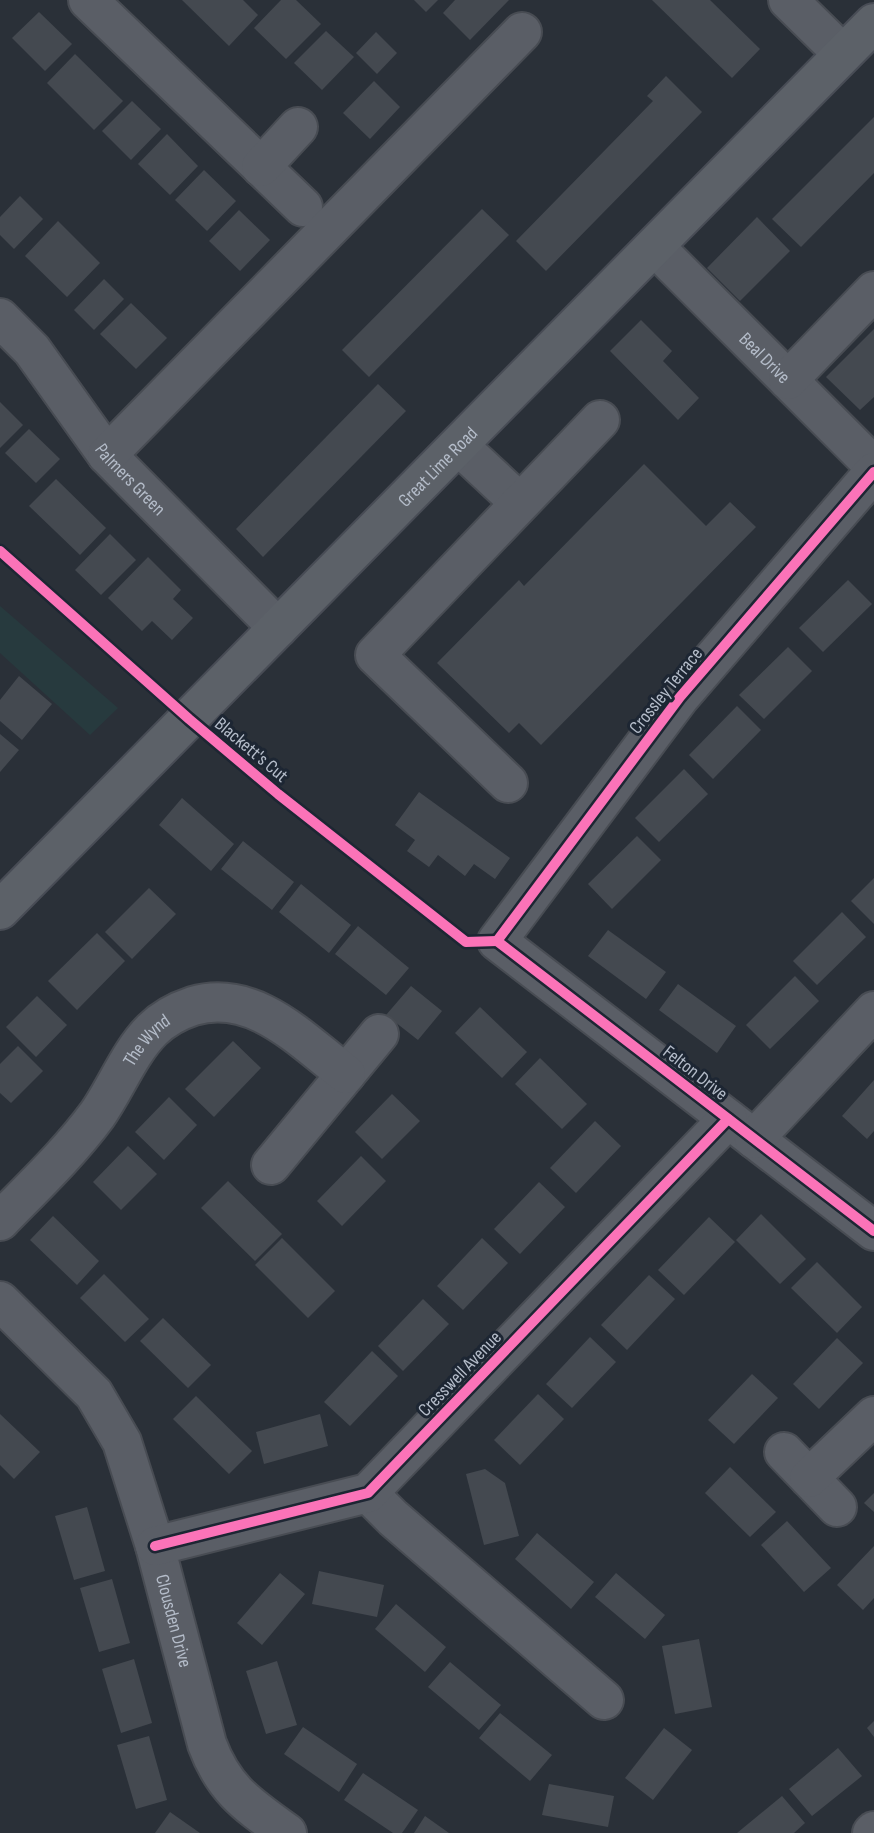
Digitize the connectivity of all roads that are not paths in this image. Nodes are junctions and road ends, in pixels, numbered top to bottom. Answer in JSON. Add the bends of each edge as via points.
{"nodes":[{"id":1,"x":88,"y":0,"type":"edge"},
{"id":2,"x":788,"y":0,"type":"edge"},
{"id":3,"x":874,"y":23,"type":"edge"},
{"id":4,"x":522,"y":32,"type":"dead end"},
{"id":5,"x":843,"y":54,"type":"junction"},
{"id":6,"x":298,"y":127,"type":"dead end"},
{"id":7,"x":261,"y":167,"type":"junction"},
{"id":8,"x":303,"y":207,"type":"dead end"},
{"id":9,"x":655,"y":247,"type":"junction"},
{"id":10,"x":874,"y":291,"type":"edge"},
{"id":11,"x":0,"y":318,"type":"edge"},
{"id":12,"x":788,"y":380,"type":"junction"},
{"id":13,"x":600,"y":420,"type":"dead end"},
{"id":14,"x":459,"y":446,"type":"junction"},
{"id":15,"x":107,"y":455,"type":"junction"},
{"id":16,"x":874,"y":466,"type":"edge"},
{"id":17,"x":874,"y":472,"type":"edge"},
{"id":18,"x":519,"y":502,"type":"junction"},
{"id":19,"x":278,"y":628,"type":"junction"},
{"id":20,"x":508,"y":783,"type":"dead end"},
{"id":21,"x":0,"y":910,"type":"edge"},
{"id":22,"x":497,"y":941,"type":"joint"},
{"id":23,"x":874,"y":1011,"type":"edge"},
{"id":24,"x":379,"y":1034,"type":"dead end"},
{"id":25,"x":346,"y":1074,"type":"junction"},
{"id":26,"x":741,"y":1129,"type":"junction"},
{"id":27,"x":271,"y":1165,"type":"dead end"},
{"id":28,"x":0,"y":1221,"type":"edge"},
{"id":29,"x":874,"y":1231,"type":"edge"},
{"id":30,"x":0,"y":1301,"type":"edge"},
{"id":31,"x":874,"y":1416,"type":"edge"},
{"id":32,"x":368,"y":1493,"type":"junction"},
{"id":33,"x":837,"y":1507,"type":"dead end"},
{"id":34,"x":155,"y":1546,"type":"junction"},
{"id":35,"x":604,"y":1700,"type":"dead end"},
{"id":36,"x":287,"y":1833,"type":"edge"}],
"edges":[{"from":1,"to":7,"type":"street"},
{"from":2,"to":5,"type":"street"},
{"from":3,"to":5,"type":"main road","name":"Great Lime Road"},
{"from":4,"to":15,"type":"street"},
{"from":5,"to":9,"type":"main road","name":"Great Lime Road"},
{"from":6,"to":7,"type":"street"},
{"from":7,"to":8,"type":"street"},
{"from":9,"to":12,"type":"street","name":"Beal Drive"},
{"from":9,"to":14,"type":"main road","name":"Great Lime Road"},
{"from":10,"to":12,"type":"street"},
{"from":11,"to":15,"type":"street","name":"Palmers Green","via":[[32,350]]},
{"from":12,"to":16,"type":"street","name":"Beal Drive"},
{"from":13,"to":18,"type":"street"},
{"from":14,"to":18,"type":"street"},
{"from":14,"to":19,"type":"main road","name":"Great Lime Road"},
{"from":15,"to":19,"type":"street","name":"Palmers Green"},
{"from":17,"to":22,"type":"street","name":"Crossley Terrace","via":[[680,696]]},
{"from":18,"to":20,"type":"street","via":[[375,655]]},
{"from":19,"to":21,"type":"main road","name":"Great Lime Road"},
{"from":22,"to":26,"type":"street","name":"Felton Drive"},
{"from":23,"to":26,"type":"street","name":"Cresswell Avenue"},
{"from":24,"to":25,"type":"street"},
{"from":25,"to":27,"type":"street"},
{"from":25,"to":28,"type":"street","name":"The Wynd","via":[[251,1007],[229,1002],[184,1009],[151,1031],[90,1124]]},
{"from":26,"to":29,"type":"street","name":"Felton Drive"},
{"from":26,"to":32,"type":"street","name":"Cresswell Avenue"},
{"from":30,"to":34,"type":"street","name":"Clousden Drive","via":[[78,1376],[107,1413],[122,1441]]},
{"from":31,"to":33,"type":"street","via":[[797,1465]]},
{"from":32,"to":34,"type":"street"},
{"from":32,"to":35,"type":"street"},
{"from":34,"to":36,"type":"street","name":"Clousden Drive","via":[[216,1767],[247,1804]]}]}
